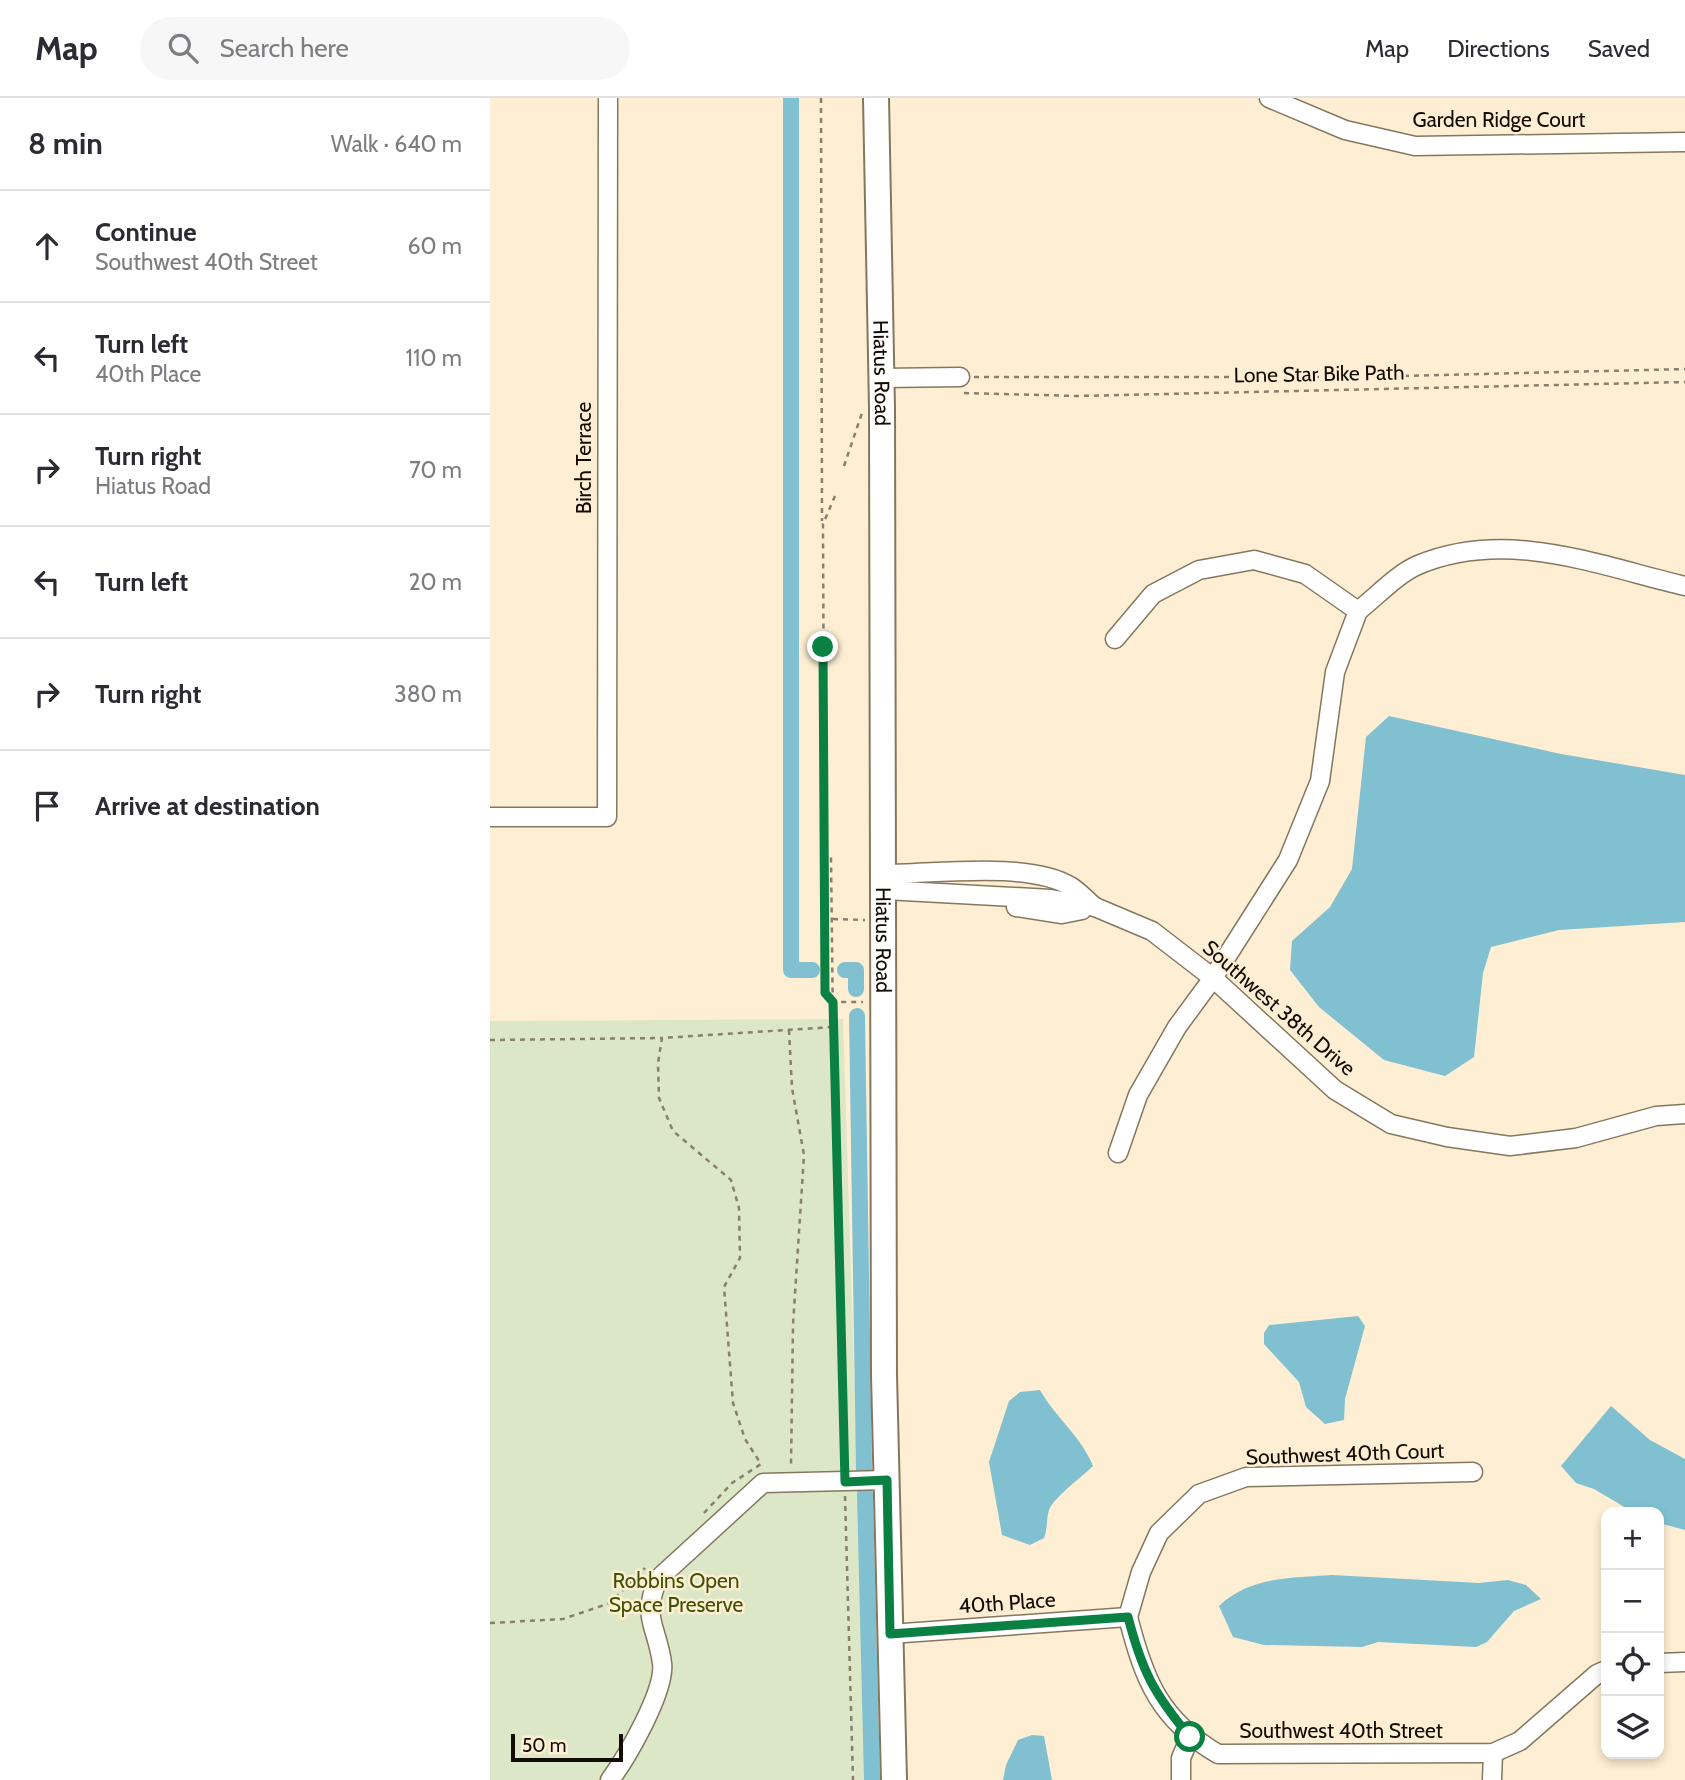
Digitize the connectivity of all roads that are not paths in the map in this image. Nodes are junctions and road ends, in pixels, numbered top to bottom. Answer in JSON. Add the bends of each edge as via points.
{"nodes":[{"id":1,"x":608,"y":98,"type":"edge"},
{"id":2,"x":876,"y":98,"type":"edge"},
{"id":3,"x":1273,"y":101,"type":"edge"},
{"id":4,"x":1685,"y":142,"type":"edge"},
{"id":5,"x":882,"y":378,"type":"junction"},
{"id":6,"x":957,"y":385,"type":"road end"},
{"id":7,"x":1685,"y":586,"type":"edge"},
{"id":8,"x":1358,"y":611,"type":"junction"},
{"id":9,"x":1115,"y":639,"type":"dead end"},
{"id":10,"x":490,"y":817,"type":"edge"},
{"id":11,"x":885,"y":882,"type":"junction"},
{"id":12,"x":1095,"y":907,"type":"junction"},
{"id":13,"x":1213,"y":978,"type":"junction"},
{"id":14,"x":1685,"y":1114,"type":"edge"},
{"id":15,"x":1118,"y":1153,"type":"dead end"},
{"id":16,"x":1473,"y":1472,"type":"dead end"},
{"id":17,"x":887,"y":1480,"type":"junction"},
{"id":18,"x":1128,"y":1617,"type":"junction"},
{"id":19,"x":890,"y":1634,"type":"junction"},
{"id":20,"x":1664,"y":1662,"type":"edge"},
{"id":21,"x":1685,"y":1662,"type":"edge"},
{"id":22,"x":1601,"y":1672,"type":"edge"},
{"id":23,"x":1190,"y":1737,"type":"junction"},
{"id":24,"x":1493,"y":1753,"type":"junction"},
{"id":25,"x":610,"y":1780,"type":"edge"},
{"id":26,"x":894,"y":1780,"type":"edge"},
{"id":27,"x":1181,"y":1780,"type":"edge"},
{"id":28,"x":1492,"y":1780,"type":"edge"}],
"edges":[{"from":1,"to":10,"type":"street","name":"Birch Terrace","via":[[607,817]]},
{"from":2,"to":5,"type":"street","name":"Hiatus Road"},
{"from":3,"to":4,"type":"street","name":"Garden Ridge Court","via":[[1345,130],[1415,146]]},
{"from":5,"to":6,"type":"street"},
{"from":5,"to":11,"type":"street","name":"Hiatus Road"},
{"from":7,"to":8,"type":"street","via":[[1524,548],[1473,548],[1415,566]]},
{"from":8,"to":9,"type":"street","via":[[1305,574],[1254,560],[1199,570],[1153,594]]},
{"from":8,"to":13,"type":"street","via":[[1335,672],[1320,781],[1311,804],[1288,860]]},
{"from":11,"to":12,"type":"street","name":"Southwest 38th Drive"},
{"from":11,"to":12,"type":"street","name":"Southwest 38th Drive","via":[[994,872],[1040,875],[1070,886]]},
{"from":11,"to":17,"type":"street","name":"Hiatus Road"},
{"from":12,"to":13,"type":"street","name":"Southwest 38th Drive","via":[[1152,931]]},
{"from":13,"to":14,"type":"street","name":"Southwest 38th Drive","via":[[1335,1090],[1391,1124],[1510,1146],[1576,1138],[1656,1116]]},
{"from":13,"to":15,"type":"street","via":[[1177,1027],[1138,1095]]},
{"from":16,"to":18,"type":"street","name":"Southwest 40th Court","via":[[1246,1477],[1199,1494],[1159,1533]]},
{"from":17,"to":19,"type":"street","name":"Hiatus Road"},
{"from":17,"to":25,"type":"street","via":[[763,1483],[659,1579],[650,1600],[651,1624],[663,1664],[657,1693]]},
{"from":18,"to":19,"type":"street","name":"40th Place"},
{"from":18,"to":23,"type":"street","name":"Southwest 40th Street","via":[[1140,1664],[1159,1701]]},
{"from":19,"to":26,"type":"street","name":"Hiatus Road"},
{"from":20,"to":21,"type":"street"},
{"from":22,"to":24,"type":"street","name":"Southwest 40th Street","via":[[1520,1741]]},
{"from":23,"to":24,"type":"street","name":"Southwest 40th Street","via":[[1218,1754]]},
{"from":23,"to":27,"type":"street","via":[[1181,1758]]},
{"from":24,"to":28,"type":"street"}]}
